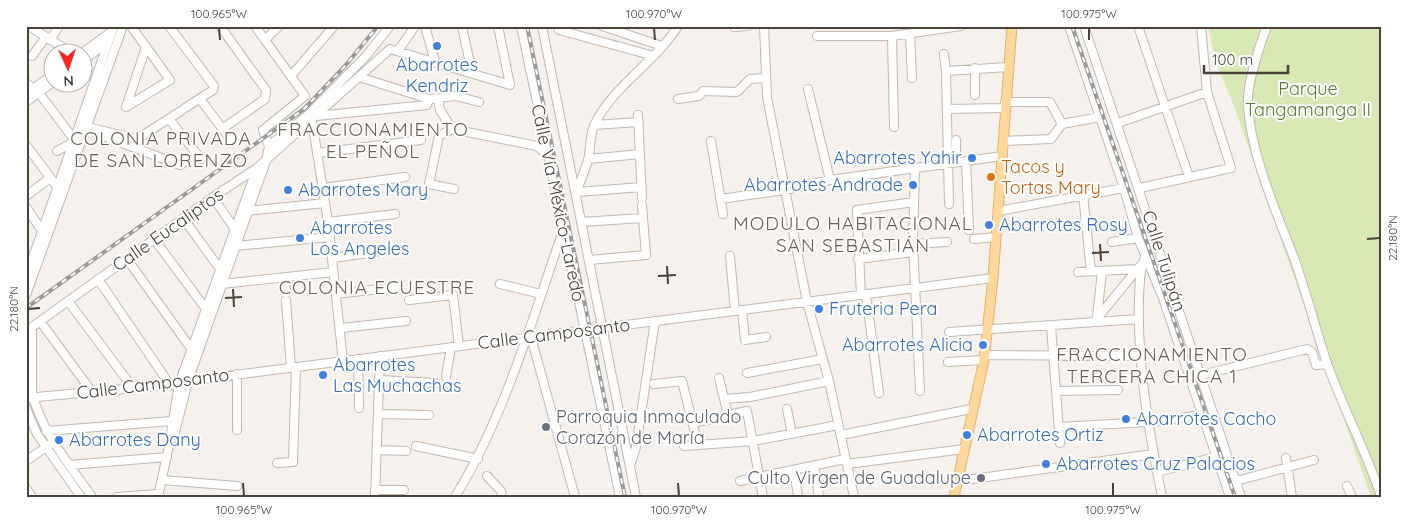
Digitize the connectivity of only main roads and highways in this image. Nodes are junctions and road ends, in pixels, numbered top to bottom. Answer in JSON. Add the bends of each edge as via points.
{"nodes":[{"id":1,"x":1012,"y":26,"type":"edge"},
{"id":2,"x":954,"y":497,"type":"edge"}],
"edges":[{"from":1,"to":2,"type":"main road","via":[[984,357]]}]}
